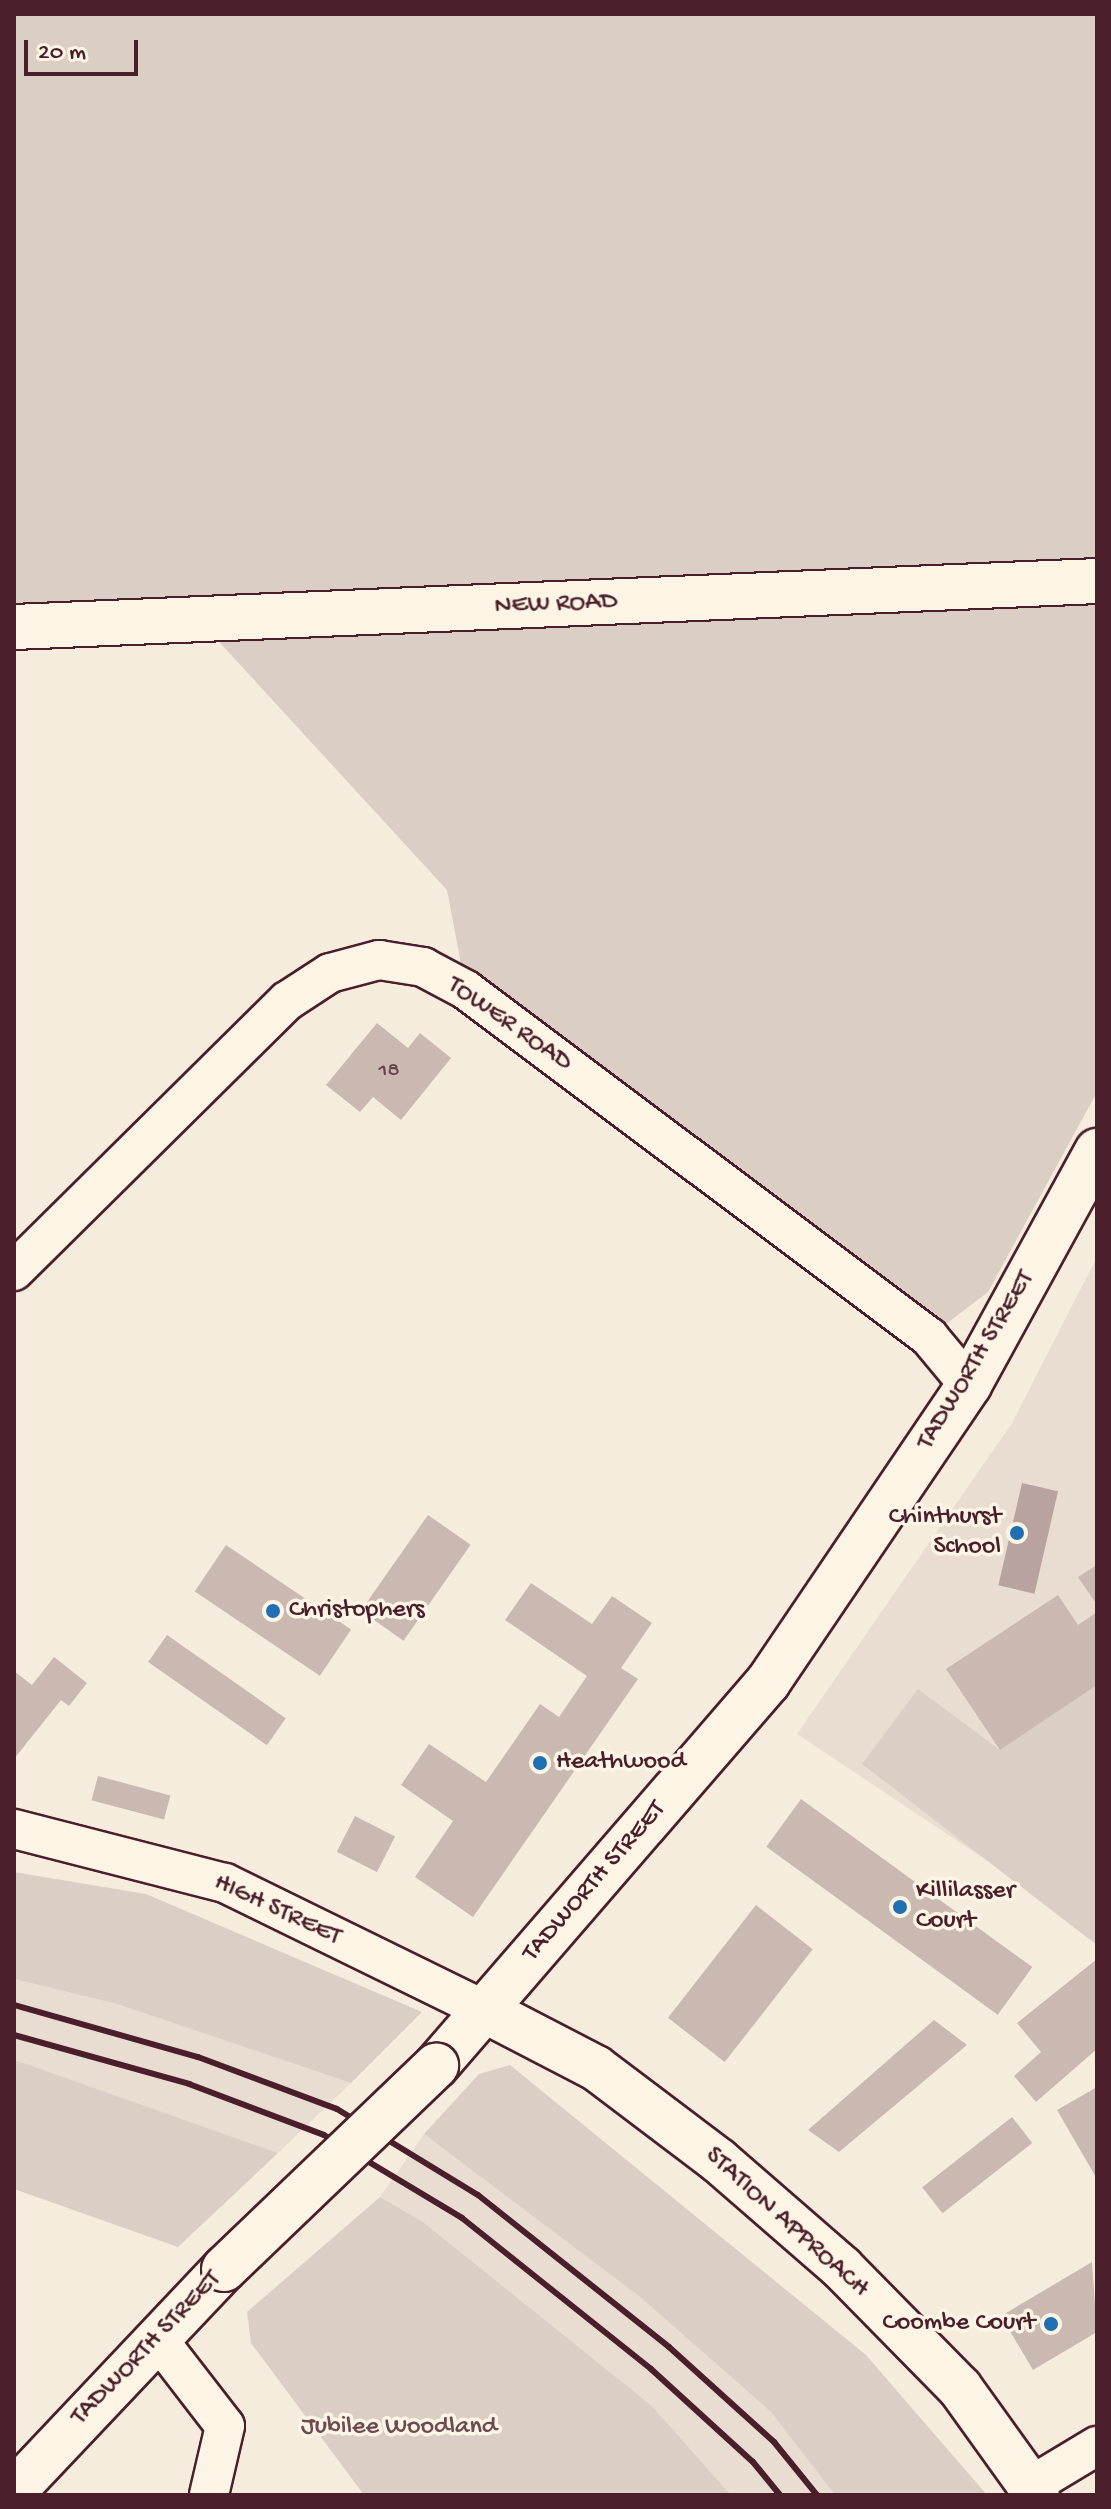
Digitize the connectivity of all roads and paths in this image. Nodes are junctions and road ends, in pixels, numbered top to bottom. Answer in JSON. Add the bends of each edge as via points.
{"nodes":[{"id":1,"x":1097,"y":581,"type":"edge"},
{"id":2,"x":14,"y":627,"type":"edge"},
{"id":3,"x":1097,"y":1151,"type":"edge"},
{"id":4,"x":14,"y":1271,"type":"edge"},
{"id":5,"x":969,"y":1385,"type":"junction"},
{"id":6,"x":14,"y":1829,"type":"edge"},
{"id":7,"x":484,"y":2010,"type":"junction"},
{"id":8,"x":157,"y":2338,"type":"junction"},
{"id":9,"x":1097,"y":2446,"type":"edge"},
{"id":10,"x":1035,"y":2490,"type":"edge"},
{"id":11,"x":14,"y":2491,"type":"edge"},
{"id":12,"x":209,"y":2495,"type":"edge"}],
"edges":[{"from":1,"to":2,"type":"main road","name":"NEW ROAD"},
{"from":3,"to":5,"type":"main road","name":"TADWORTH STREET"},
{"from":4,"to":5,"type":"street","name":"TOWER ROAD","via":[[287,1001],[330,973],[379,960],[423,967],[466,990],[929,1337]]},
{"from":5,"to":7,"type":"main road","name":"TADWORTH STREET","via":[[768,1682]]},
{"from":6,"to":7,"type":"street","name":"HIGH STREET","via":[[225,1883]]},
{"from":7,"to":8,"type":"main road","name":"TADWORTH STREET","bridge":true,"via":[[436,2066]]},
{"from":7,"to":10,"type":"main road","name":"STATION APPROACH","via":[[596,2068],[719,2161],[842,2268],[960,2388]]},
{"from":8,"to":11,"type":"main road","name":"TADWORTH STREET"},
{"from":8,"to":12,"type":"street","via":[[225,2426]]},
{"from":9,"to":10,"type":"street"}]}
